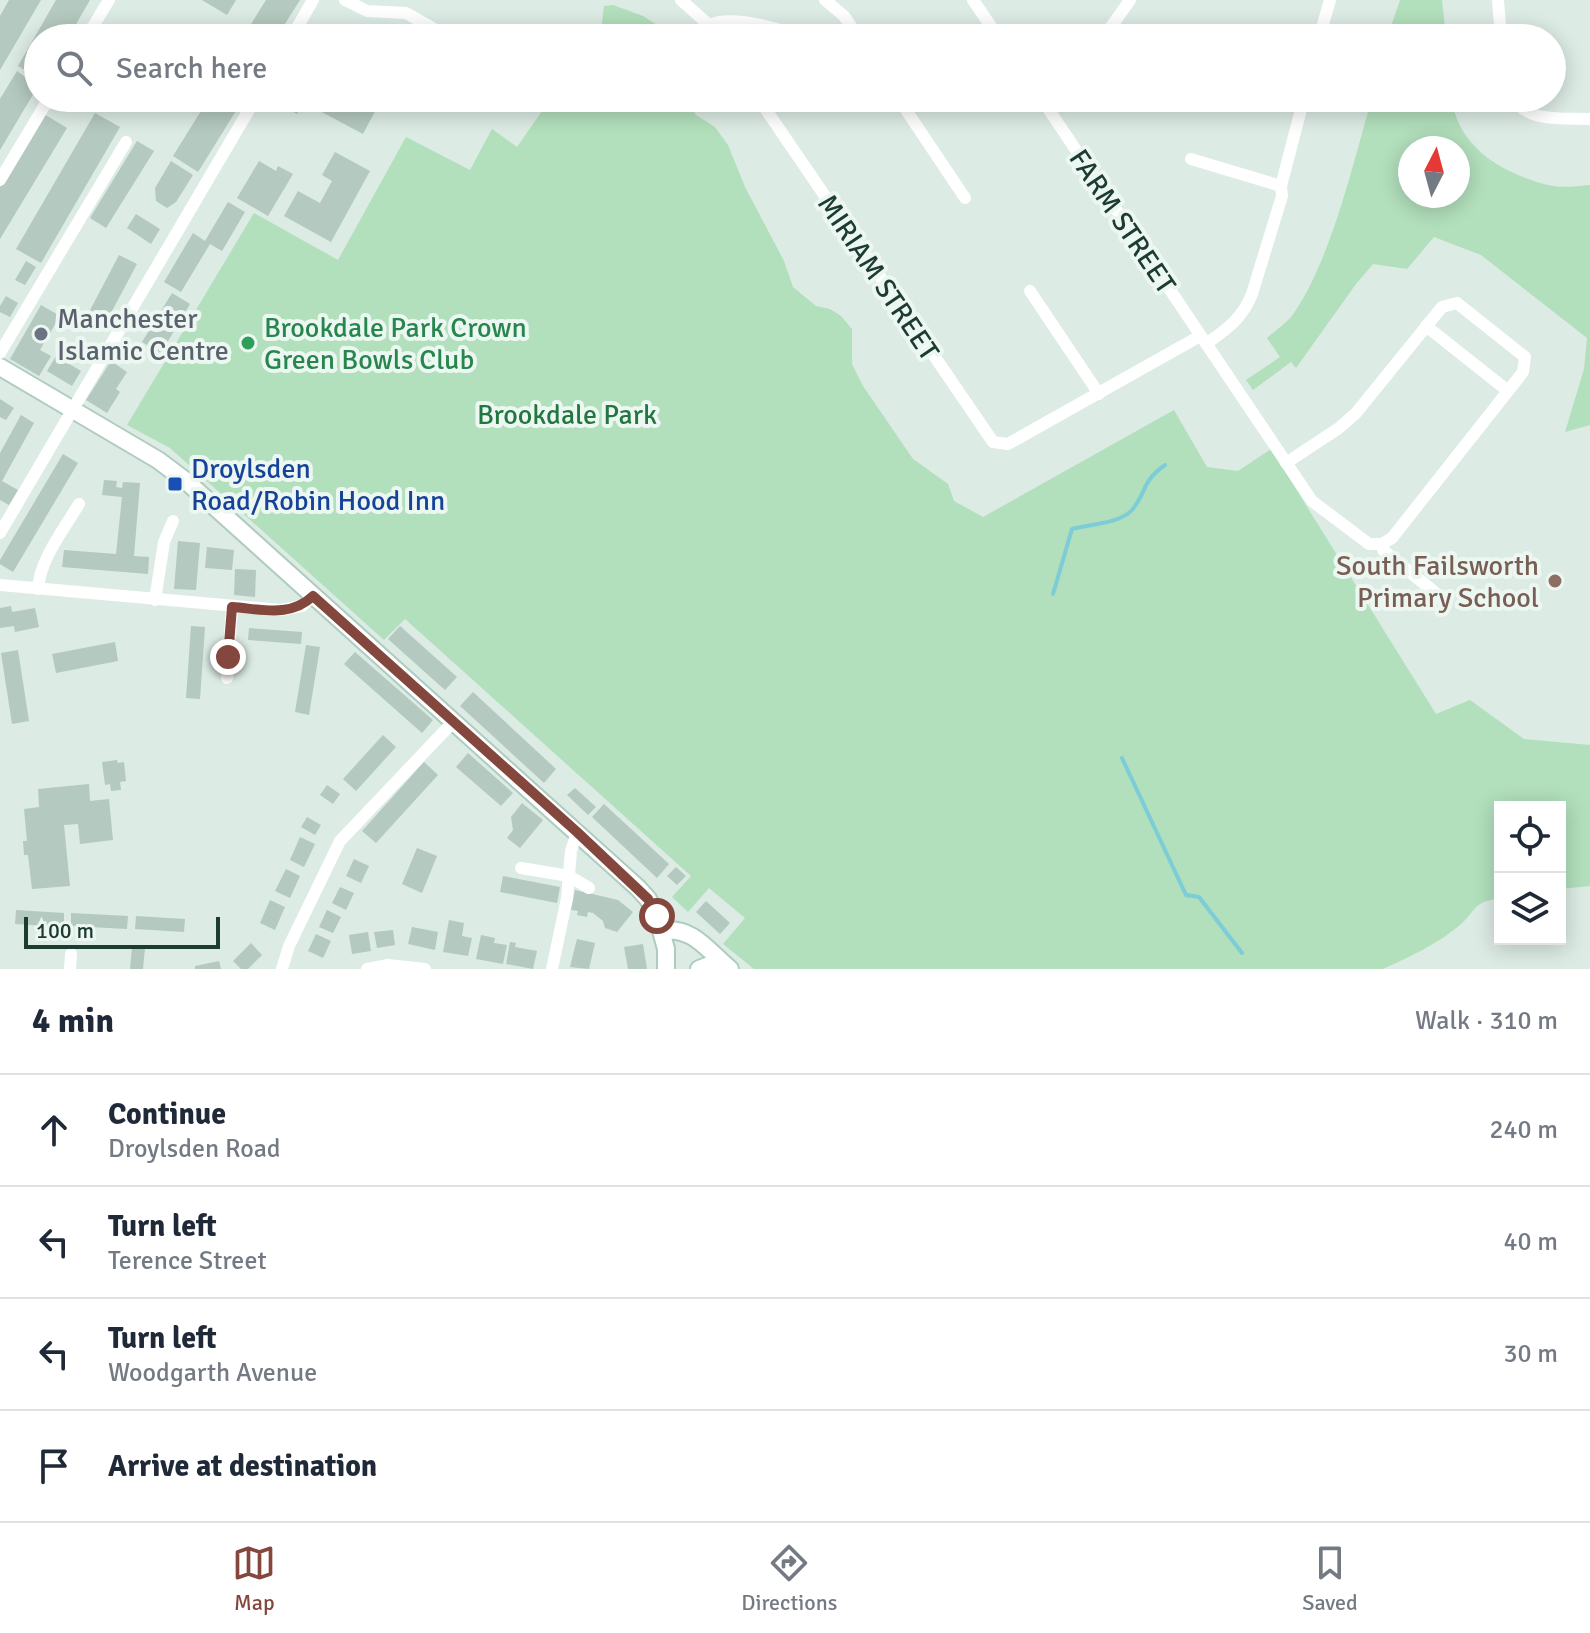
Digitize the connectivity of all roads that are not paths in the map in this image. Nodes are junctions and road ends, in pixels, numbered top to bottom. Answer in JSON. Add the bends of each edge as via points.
{"nodes":[{"id":1,"x":109,"y":0,"type":"edge"},
{"id":2,"x":313,"y":0,"type":"edge"},
{"id":3,"x":345,"y":0,"type":"edge"},
{"id":4,"x":681,"y":0,"type":"edge"},
{"id":5,"x":825,"y":0,"type":"edge"},
{"id":6,"x":973,"y":0,"type":"edge"},
{"id":7,"x":1130,"y":0,"type":"edge"},
{"id":8,"x":1330,"y":0,"type":"edge"},
{"id":9,"x":1498,"y":0,"type":"edge"},
{"id":10,"x":94,"y":24,"type":"edge"},
{"id":11,"x":299,"y":24,"type":"edge"},
{"id":12,"x":425,"y":24,"type":"edge"},
{"id":13,"x":708,"y":24,"type":"edge"},
{"id":14,"x":712,"y":24,"type":"edge"},
{"id":15,"x":750,"y":24,"type":"edge"},
{"id":16,"x":849,"y":24,"type":"edge"},
{"id":17,"x":989,"y":24,"type":"edge"},
{"id":18,"x":1113,"y":24,"type":"edge"},
{"id":19,"x":1323,"y":24,"type":"edge"},
{"id":20,"x":1500,"y":24,"type":"edge"},
{"id":21,"x":41,"y":112,"type":"edge"},
{"id":22,"x":248,"y":112,"type":"edge"},
{"id":23,"x":768,"y":112,"type":"edge"},
{"id":24,"x":907,"y":112,"type":"edge"},
{"id":25,"x":1050,"y":112,"type":"edge"},
{"id":26,"x":1300,"y":112,"type":"edge"},
{"id":27,"x":1529,"y":112,"type":"edge"},
{"id":28,"x":1590,"y":119,"type":"edge"},
{"id":29,"x":126,"y":142,"type":"dead end"},
{"id":30,"x":1191,"y":159,"type":"dead end"},
{"id":31,"x":0,"y":180,"type":"edge"},
{"id":32,"x":1281,"y":186,"type":"junction"},
{"id":33,"x":965,"y":198,"type":"dead end"},
{"id":34,"x":1030,"y":291,"type":"dead end"},
{"id":35,"x":1426,"y":326,"type":"junction"},
{"id":36,"x":1203,"y":340,"type":"junction"},
{"id":37,"x":0,"y":353,"type":"edge"},
{"id":38,"x":0,"y":367,"type":"edge"},
{"id":39,"x":1508,"y":391,"type":"junction"},
{"id":40,"x":1099,"y":394,"type":"junction"},
{"id":41,"x":71,"y":409,"type":"junction"},
{"id":42,"x":1286,"y":463,"type":"junction"},
{"id":43,"x":79,"y":504,"type":"dead end"},
{"id":44,"x":173,"y":521,"type":"dead end"},
{"id":45,"x":0,"y":533,"type":"edge"},
{"id":46,"x":1382,"y":544,"type":"junction"},
{"id":47,"x":0,"y":585,"type":"edge"},
{"id":48,"x":38,"y":589,"type":"junction"},
{"id":49,"x":313,"y":596,"type":"junction"},
{"id":50,"x":1443,"y":599,"type":"dead end"},
{"id":51,"x":155,"y":600,"type":"junction"},
{"id":52,"x":232,"y":607,"type":"junction"},
{"id":53,"x":227,"y":678,"type":"dead end"},
{"id":54,"x":453,"y":722,"type":"junction"},
{"id":55,"x":577,"y":832,"type":"junction"},
{"id":56,"x":521,"y":868,"type":"dead end"},
{"id":57,"x":569,"y":876,"type":"junction"},
{"id":58,"x":589,"y":888,"type":"dead end"},
{"id":59,"x":662,"y":931,"type":"junction"},
{"id":60,"x":71,"y":954,"type":"dead end"},
{"id":61,"x":725,"y":965,"type":"edge"},
{"id":62,"x":70,"y":969,"type":"edge"},
{"id":63,"x":282,"y":969,"type":"edge"},
{"id":64,"x":367,"y":969,"type":"edge"},
{"id":65,"x":425,"y":969,"type":"edge"},
{"id":66,"x":552,"y":969,"type":"edge"},
{"id":67,"x":666,"y":969,"type":"edge"},
{"id":68,"x":699,"y":969,"type":"edge"}],
"edges":[{"from":1,"to":10,"type":"street"},
{"from":2,"to":11,"type":"street"},
{"from":3,"to":12,"type":"street","via":[[367,11],[406,13]]},
{"from":4,"to":13,"type":"street"},
{"from":5,"to":16,"type":"street"},
{"from":6,"to":17,"type":"street"},
{"from":7,"to":18,"type":"street"},
{"from":8,"to":19,"type":"street"},
{"from":9,"to":20,"type":"street"},
{"from":14,"to":15,"type":"street"},
{"from":21,"to":31,"type":"street"},
{"from":22,"to":41,"type":"street"},
{"from":23,"to":40,"type":"street","name":"MIRIAM STREET","via":[[993,442],[1008,444]]},
{"from":24,"to":33,"type":"street"},
{"from":25,"to":36,"type":"street","name":"FARM STREET"},
{"from":26,"to":32,"type":"street"},
{"from":27,"to":28,"type":"street"},
{"from":29,"to":37,"type":"street"},
{"from":30,"to":32,"type":"street"},
{"from":32,"to":36,"type":"street","via":[[1246,309],[1236,323]]},
{"from":34,"to":40,"type":"street"},
{"from":35,"to":39,"type":"street"},
{"from":35,"to":39,"type":"street","via":[[1442,307],[1457,303],[1525,357],[1523,372]]},
{"from":35,"to":42,"type":"street","via":[[1356,413]]},
{"from":36,"to":40,"type":"street"},
{"from":36,"to":42,"type":"street","name":"FARM STREET"},
{"from":38,"to":41,"type":"street"},
{"from":39,"to":46,"type":"street"},
{"from":41,"to":45,"type":"street"},
{"from":41,"to":49,"type":"street","via":[[165,465]]},
{"from":42,"to":46,"type":"street","name":"FARM STREET","via":[[1312,501],[1369,544]]},
{"from":43,"to":48,"type":"street","via":[[46,561]]},
{"from":44,"to":51,"type":"street","via":[[164,542]]},
{"from":46,"to":50,"type":"street","name":"FARM STREET"},
{"from":47,"to":48,"type":"street"},
{"from":48,"to":51,"type":"street"},
{"from":49,"to":52,"type":"street","via":[[289,610]]},
{"from":49,"to":54,"type":"street"},
{"from":51,"to":52,"type":"street"},
{"from":52,"to":53,"type":"street"},
{"from":54,"to":55,"type":"street"},
{"from":54,"to":63,"type":"street","via":[[340,841]]},
{"from":55,"to":57,"type":"street"},
{"from":55,"to":59,"type":"street","via":[[648,899]]},
{"from":56,"to":57,"type":"street"},
{"from":57,"to":58,"type":"street"},
{"from":57,"to":66,"type":"street"},
{"from":59,"to":61,"type":"street","via":[[677,928],[689,933]]},
{"from":59,"to":67,"type":"street"},
{"from":60,"to":62,"type":"street"},
{"from":61,"to":68,"type":"street"},
{"from":64,"to":65,"type":"street"}]}
